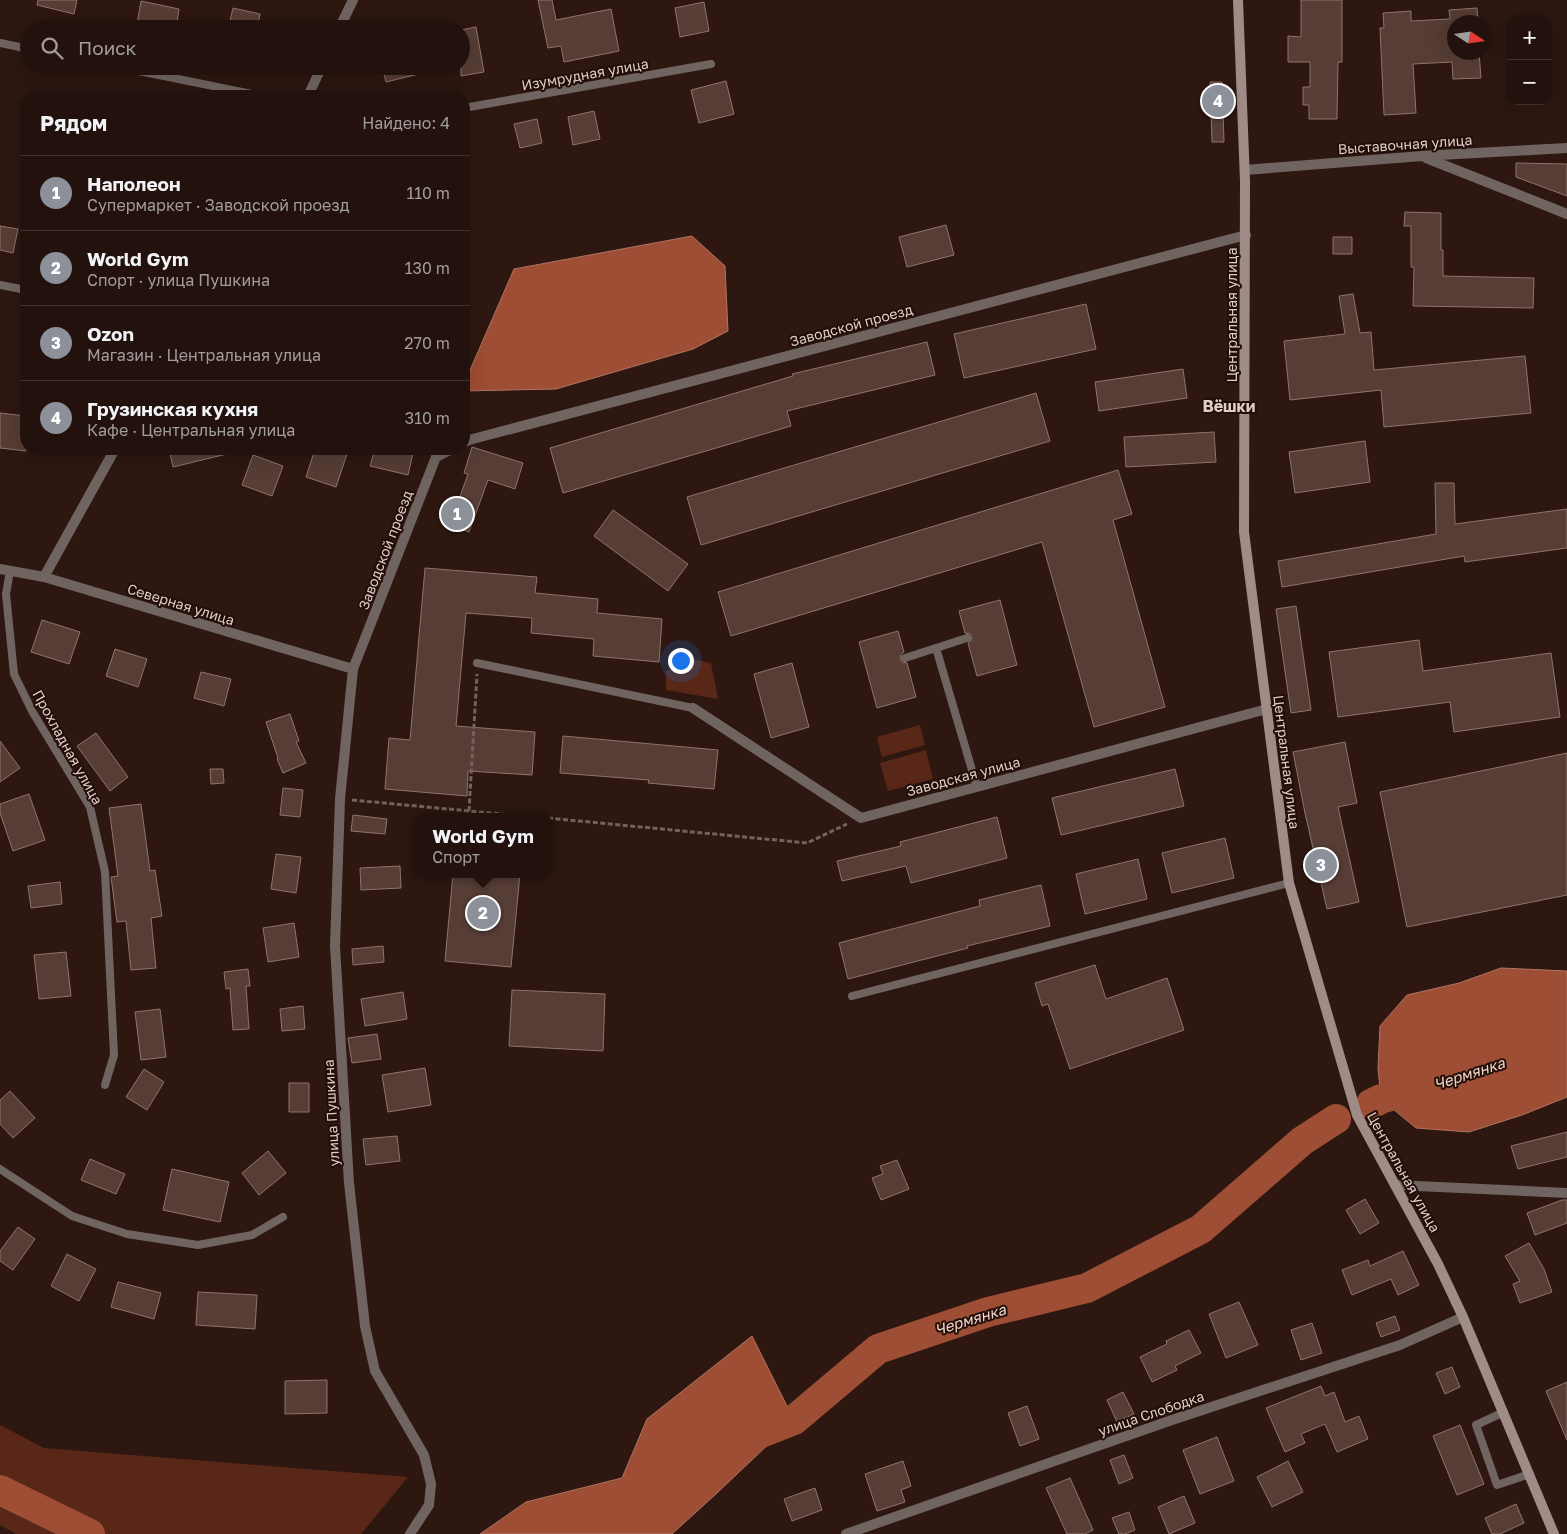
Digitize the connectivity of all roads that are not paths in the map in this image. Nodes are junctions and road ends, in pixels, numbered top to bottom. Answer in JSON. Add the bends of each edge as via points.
{"nodes":[{"id":1,"x":352,"y":0,"type":"edge"},
{"id":2,"x":1238,"y":0,"type":"edge"},
{"id":3,"x":343,"y":20,"type":"edge"},
{"id":4,"x":0,"y":43,"type":"edge"},
{"id":5,"x":20,"y":47,"type":"edge"},
{"id":6,"x":712,"y":64,"type":"dead end"},
{"id":7,"x":158,"y":75,"type":"edge"},
{"id":8,"x":318,"y":75,"type":"edge"},
{"id":9,"x":232,"y":90,"type":"edge"},
{"id":10,"x":311,"y":90,"type":"edge"},
{"id":11,"x":470,"y":107,"type":"edge"},
{"id":12,"x":1567,"y":148,"type":"edge"},
{"id":13,"x":1422,"y":156,"type":"junction"},
{"id":14,"x":1245,"y":170,"type":"junction"},
{"id":15,"x":1567,"y":214,"type":"edge"},
{"id":16,"x":1246,"y":235,"type":"junction"},
{"id":17,"x":0,"y":285,"type":"edge"},
{"id":18,"x":20,"y":289,"type":"edge"},
{"id":19,"x":470,"y":438,"type":"edge"},
{"id":20,"x":112,"y":455,"type":"edge"},
{"id":21,"x":440,"y":455,"type":"edge"},
{"id":22,"x":5,"y":570,"type":"edge"},
{"id":23,"x":44,"y":577,"type":"junction"},
{"id":24,"x":967,"y":638,"type":"dead end"},
{"id":25,"x":936,"y":648,"type":"junction"},
{"id":26,"x":906,"y":658,"type":"dead end"},
{"id":27,"x":478,"y":663,"type":"road end"},
{"id":28,"x":354,"y":669,"type":"junction"},
{"id":29,"x":693,"y":708,"type":"joint"},
{"id":30,"x":1266,"y":709,"type":"junction"},
{"id":31,"x":977,"y":787,"type":"junction"},
{"id":32,"x":1289,"y":883,"type":"junction"},
{"id":33,"x":852,"y":996,"type":"dead end"},
{"id":34,"x":105,"y":1085,"type":"dead end"},
{"id":35,"x":0,"y":1169,"type":"edge"},
{"id":36,"x":1396,"y":1185,"type":"junction"},
{"id":37,"x":1567,"y":1193,"type":"edge"},
{"id":38,"x":283,"y":1217,"type":"dead end"},
{"id":39,"x":1463,"y":1317,"type":"junction"},
{"id":40,"x":1504,"y":1412,"type":"junction"},
{"id":41,"x":1530,"y":1474,"type":"junction"},
{"id":42,"x":410,"y":1534,"type":"edge"},
{"id":43,"x":846,"y":1534,"type":"edge"},
{"id":44,"x":1554,"y":1534,"type":"edge"}],
"edges":[{"from":1,"to":3,"type":"street"},
{"from":2,"to":14,"type":"street","name":"Центральная улица"},
{"from":4,"to":5,"type":"lane"},
{"from":6,"to":11,"type":"lane","name":"Изумрудная улица"},
{"from":7,"to":9,"type":"lane"},
{"from":8,"to":10,"type":"street"},
{"from":12,"to":13,"type":"street","name":"Выставочная улица"},
{"from":13,"to":14,"type":"street","name":"Выставочная улица"},
{"from":13,"to":15,"type":"street"},
{"from":14,"to":16,"type":"street","name":"Центральная улица"},
{"from":16,"to":19,"type":"street","name":"Заводской проезд"},
{"from":16,"to":30,"type":"street","name":"Центральная улица","via":[[1244,532]]},
{"from":17,"to":18,"type":"lane"},
{"from":20,"to":23,"type":"street"},
{"from":21,"to":28,"type":"street","name":"Заводской проезд","via":[[436,457]]},
{"from":22,"to":23,"type":"street","name":"Северная улица"},
{"from":22,"to":34,"type":"lane","name":"Прохладная улица","via":[[14,674],[32,711],[90,807],[105,872],[114,1055]]},
{"from":23,"to":28,"type":"street","name":"Северная улица"},
{"from":24,"to":25,"type":"lane"},
{"from":25,"to":26,"type":"lane"},
{"from":25,"to":31,"type":"lane"},
{"from":27,"to":29,"type":"lane"},
{"from":28,"to":42,"type":"street","name":"улица Пушкина","via":[[340,798],[335,946],[349,1183],[365,1326],[375,1371],[424,1455],[431,1484],[429,1505]]},
{"from":29,"to":31,"type":"street","name":"Заводская улица","via":[[861,818]]},
{"from":30,"to":31,"type":"street","name":"Заводская улица"},
{"from":30,"to":32,"type":"street","name":"Центральная улица"},
{"from":32,"to":33,"type":"lane"},
{"from":32,"to":36,"type":"street","name":"Центральная улица","via":[[1357,1115]]},
{"from":35,"to":38,"type":"lane","via":[[72,1216],[127,1234],[198,1245],[252,1235]]},
{"from":36,"to":37,"type":"street"},
{"from":36,"to":39,"type":"street","name":"Центральная улица"},
{"from":39,"to":40,"type":"street","name":"Центральная улица"},
{"from":39,"to":43,"type":"street","name":"улица Слободка","via":[[1400,1345],[1172,1420]]},
{"from":40,"to":41,"type":"street","name":"Центральная улица"},
{"from":40,"to":41,"type":"lane","via":[[1476,1425],[1497,1486]]},
{"from":41,"to":44,"type":"street","name":"Центральная улица"}]}
